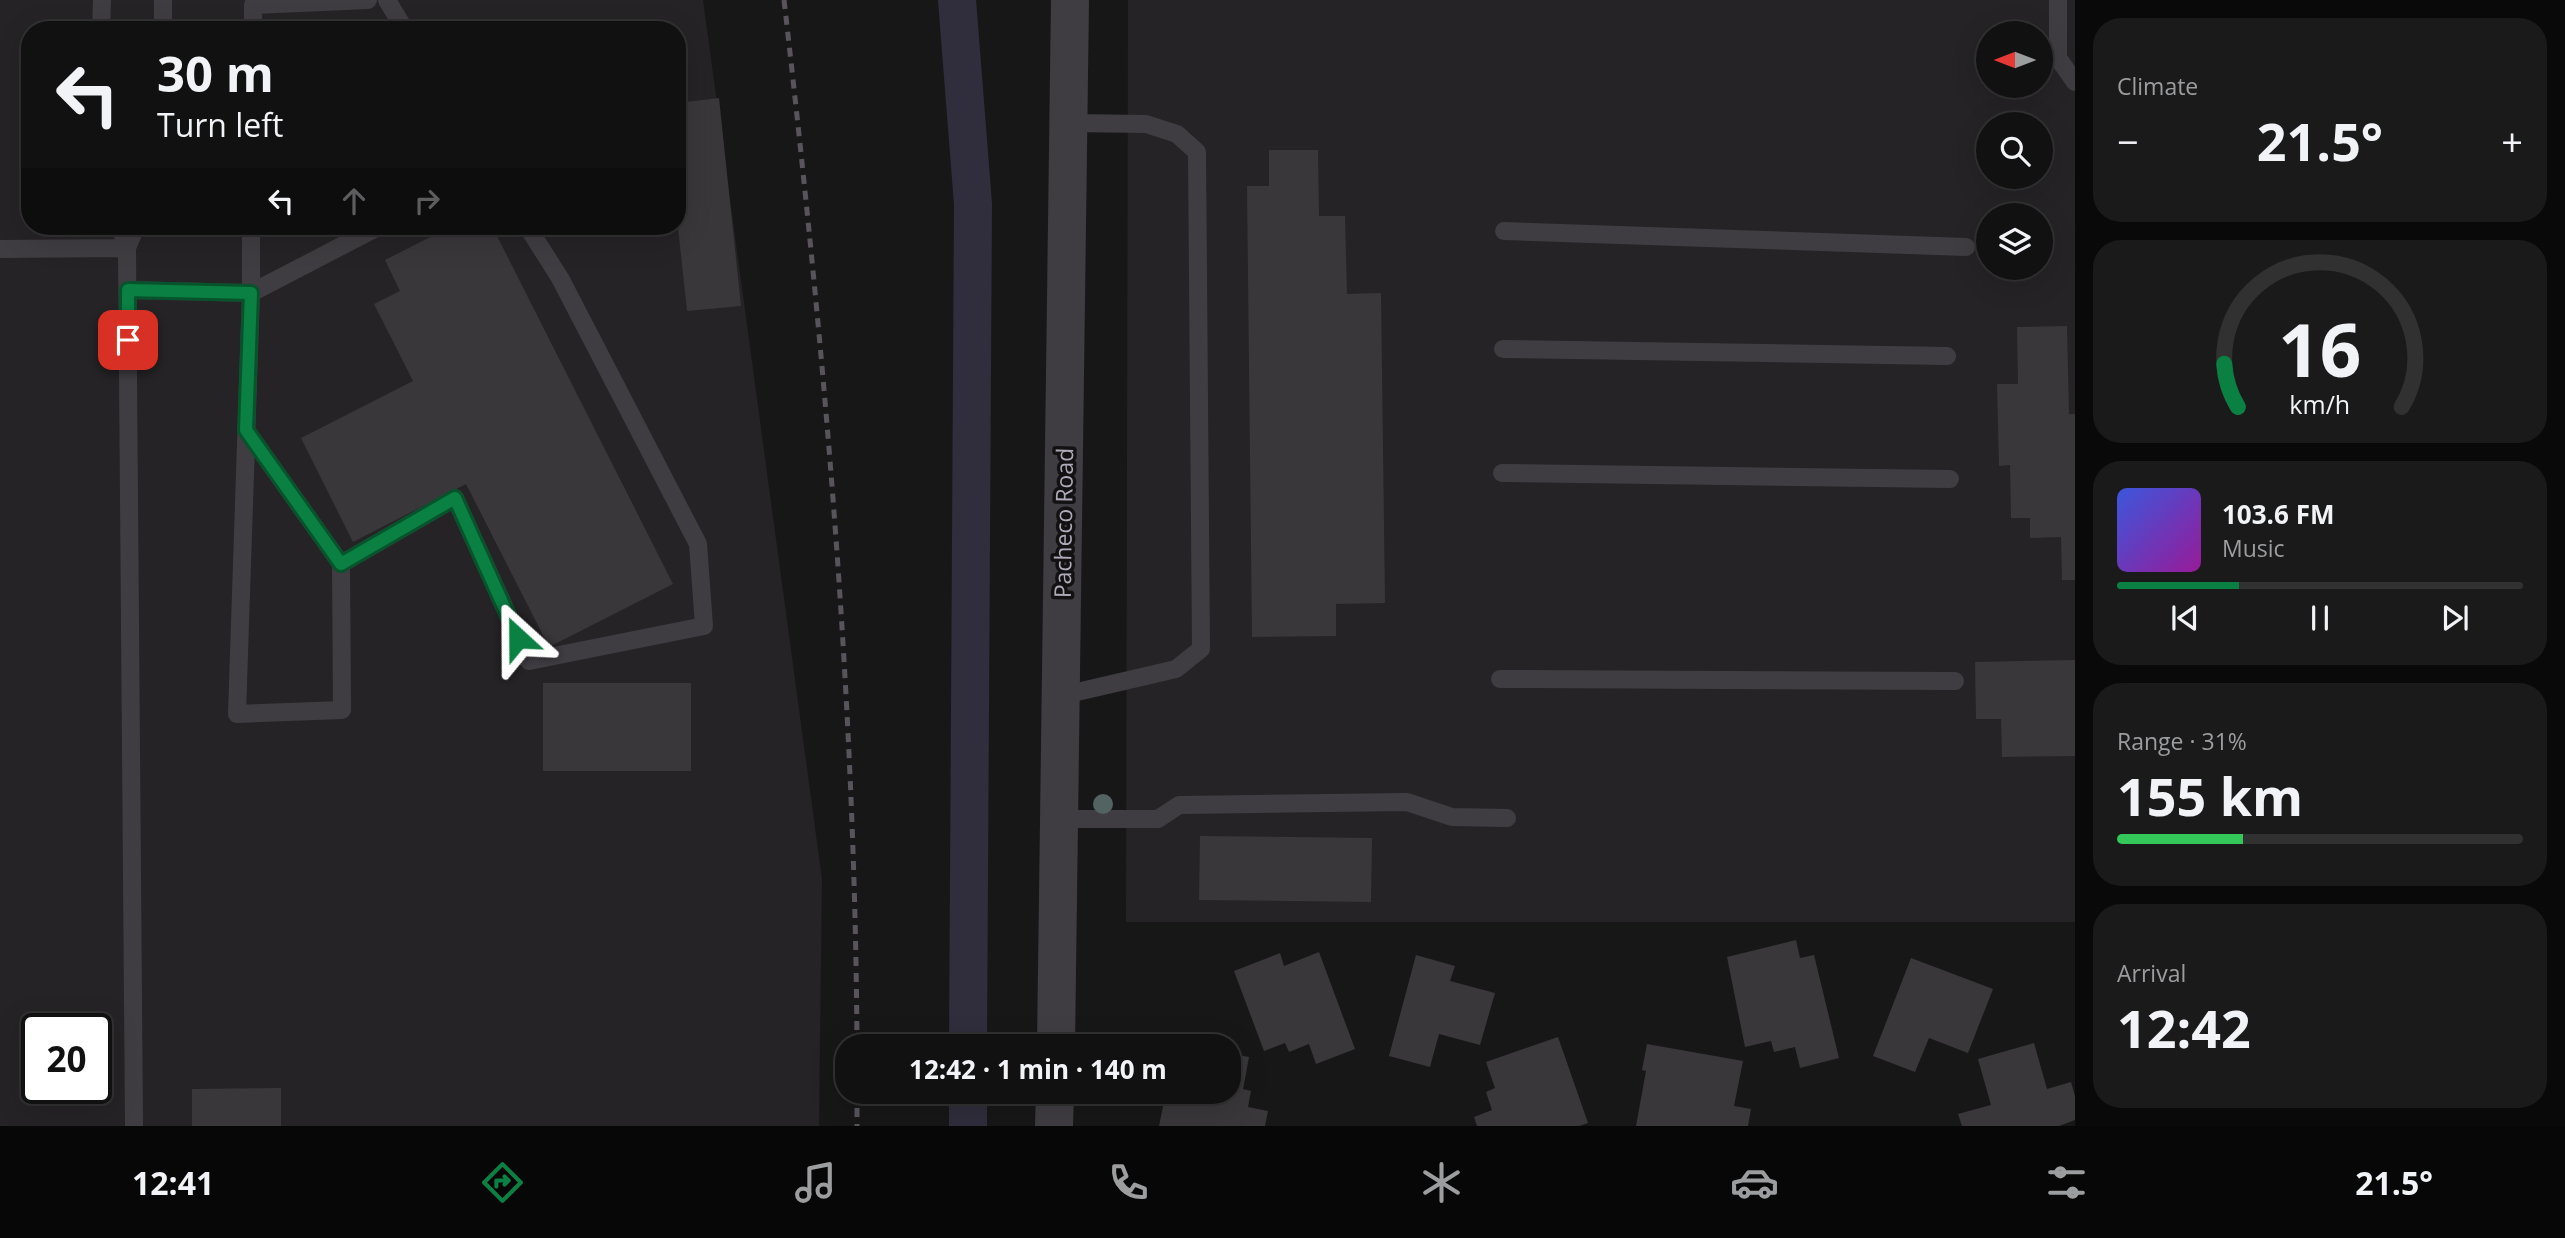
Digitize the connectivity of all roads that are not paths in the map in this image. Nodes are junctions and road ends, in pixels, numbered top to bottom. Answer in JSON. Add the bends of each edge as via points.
{"nodes":[{"id":1,"x":102,"y":0,"type":"edge"},
{"id":2,"x":163,"y":0,"type":"edge"},
{"id":3,"x":368,"y":0,"type":"edge"},
{"id":4,"x":387,"y":0,"type":"edge"},
{"id":5,"x":1070,"y":0,"type":"edge"},
{"id":6,"x":2058,"y":0,"type":"edge"},
{"id":7,"x":101,"y":21,"type":"edge"},
{"id":8,"x":163,"y":21,"type":"edge"},
{"id":9,"x":253,"y":21,"type":"edge"},
{"id":10,"x":400,"y":21,"type":"edge"},
{"id":11,"x":2075,"y":82,"type":"edge"},
{"id":12,"x":1068,"y":123,"type":"junction"},
{"id":13,"x":1504,"y":231,"type":"dead end"},
{"id":14,"x":123,"y":235,"type":"edge"},
{"id":15,"x":132,"y":235,"type":"edge"},
{"id":16,"x":251,"y":235,"type":"edge"},
{"id":17,"x":363,"y":235,"type":"edge"},
{"id":18,"x":533,"y":235,"type":"edge"},
{"id":19,"x":1966,"y":247,"type":"dead end"},
{"id":20,"x":0,"y":248,"type":"edge"},
{"id":21,"x":127,"y":248,"type":"junction"},
{"id":22,"x":128,"y":290,"type":"junction"},
{"id":23,"x":251,"y":293,"type":"junction"},
{"id":24,"x":1503,"y":349,"type":"dead end"},
{"id":25,"x":1947,"y":356,"type":"dead end"},
{"id":26,"x":246,"y":430,"type":"junction"},
{"id":27,"x":1502,"y":473,"type":"dead end"},
{"id":28,"x":1950,"y":479,"type":"dead end"},
{"id":29,"x":341,"y":564,"type":"junction"},
{"id":30,"x":1500,"y":679,"type":"dead end"},
{"id":31,"x":1955,"y":681,"type":"dead end"},
{"id":32,"x":1060,"y":696,"type":"junction"},
{"id":33,"x":1507,"y":818,"type":"dead end"},
{"id":34,"x":1059,"y":819,"type":"junction"},
{"id":35,"x":1055,"y":1034,"type":"edge"},
{"id":36,"x":1055,"y":1104,"type":"edge"},
{"id":37,"x":134,"y":1126,"type":"edge"},
{"id":38,"x":1054,"y":1126,"type":"edge"}],
"edges":[{"from":1,"to":7,"type":"lane"},
{"from":2,"to":8,"type":"lane"},
{"from":3,"to":9,"type":"lane","via":[[253,5]]},
{"from":4,"to":10,"type":"lane"},
{"from":5,"to":12,"type":"street","name":"Pacheco Road"},
{"from":6,"to":11,"type":"lane","via":[[2058,58]]},
{"from":12,"to":32,"type":"street","name":"Pacheco Road"},
{"from":12,"to":32,"type":"lane","via":[[1146,124],[1178,134],[1197,152],[1201,649],[1176,669]]},
{"from":13,"to":19,"type":"lane"},
{"from":14,"to":21,"type":"lane"},
{"from":15,"to":21,"type":"lane"},
{"from":16,"to":23,"type":"lane"},
{"from":17,"to":23,"type":"lane"},
{"from":18,"to":29,"type":"lane","via":[[560,278],[698,544],[705,626],[529,661],[455,498]]},
{"from":20,"to":21,"type":"lane"},
{"from":21,"to":22,"type":"lane"},
{"from":22,"to":23,"type":"lane"},
{"from":22,"to":37,"type":"lane"},
{"from":23,"to":26,"type":"lane"},
{"from":24,"to":25,"type":"lane"},
{"from":26,"to":29,"type":"lane"},
{"from":26,"to":29,"type":"lane","via":[[237,713],[342,710]]},
{"from":27,"to":28,"type":"lane"},
{"from":30,"to":31,"type":"lane"},
{"from":32,"to":34,"type":"street","name":"Pacheco Road"},
{"from":33,"to":34,"type":"lane","via":[[1452,817],[1407,802],[1179,805],[1158,819]]},
{"from":34,"to":35,"type":"street","name":"Pacheco Road"},
{"from":36,"to":38,"type":"street"}]}
